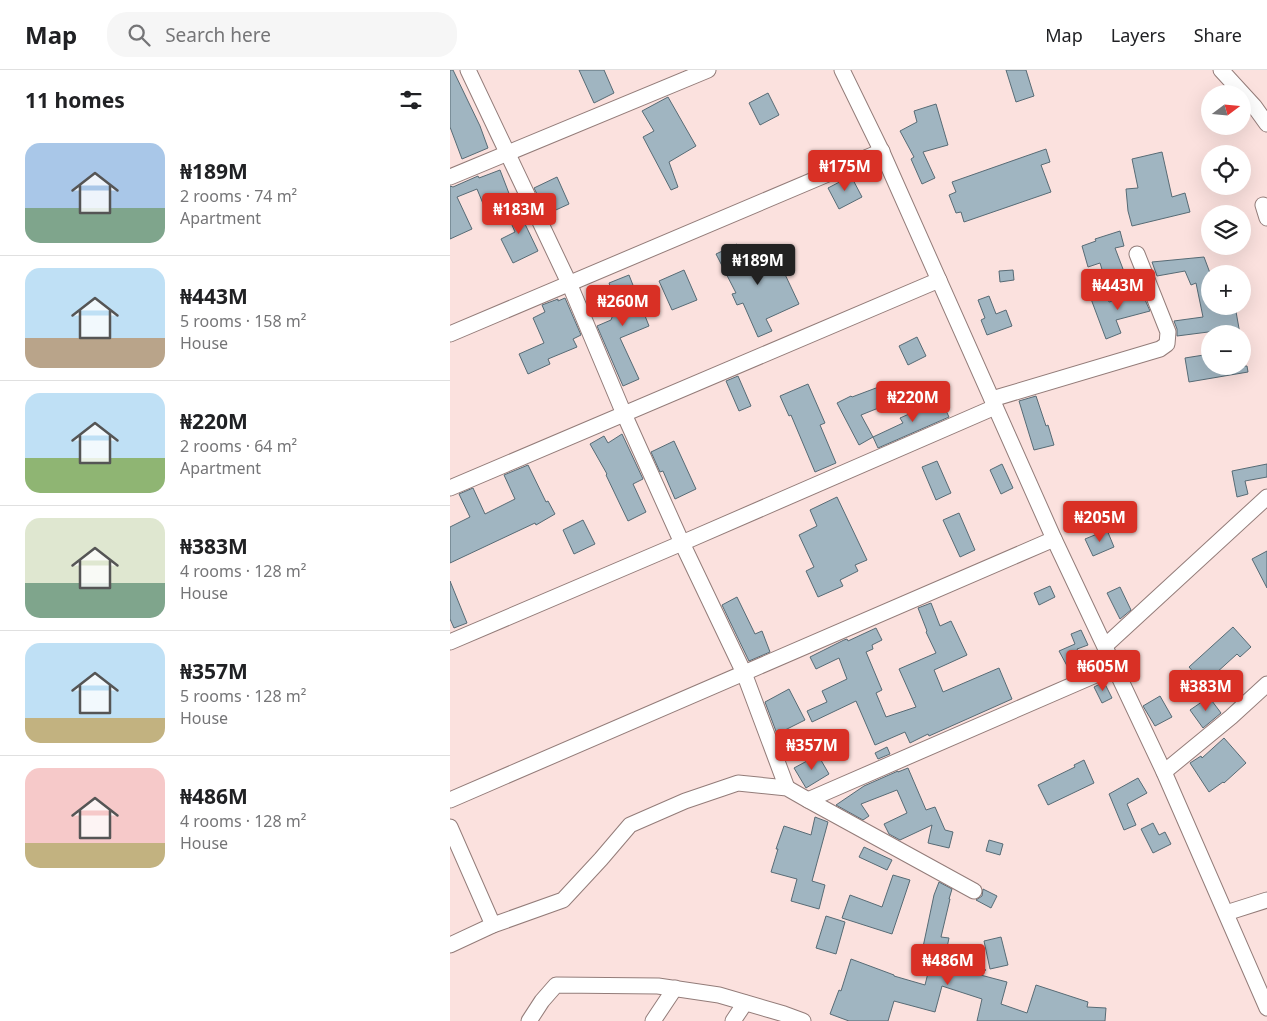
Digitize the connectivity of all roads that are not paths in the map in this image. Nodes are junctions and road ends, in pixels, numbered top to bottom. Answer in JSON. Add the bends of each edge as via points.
{"nodes":[{"id":1,"x":468,"y":70,"type":"edge"},
{"id":2,"x":708,"y":70,"type":"edge"},
{"id":3,"x":842,"y":70,"type":"edge"},
{"id":4,"x":1221,"y":70,"type":"edge"},
{"id":5,"x":1267,"y":124,"type":"edge"},
{"id":6,"x":882,"y":151,"type":"junction"},
{"id":7,"x":507,"y":152,"type":"junction"},
{"id":8,"x":450,"y":177,"type":"edge"},
{"id":9,"x":1137,"y":254,"type":"dead end"},
{"id":10,"x":939,"y":280,"type":"junction"},
{"id":11,"x":569,"y":284,"type":"junction"},
{"id":12,"x":450,"y":334,"type":"edge"},
{"id":13,"x":993,"y":403,"type":"junction"},
{"id":14,"x":624,"y":414,"type":"junction"},
{"id":15,"x":450,"y":488,"type":"edge"},
{"id":16,"x":1267,"y":497,"type":"edge"},
{"id":17,"x":1054,"y":539,"type":"junction"},
{"id":18,"x":682,"y":543,"type":"junction"},
{"id":19,"x":450,"y":642,"type":"edge"},
{"id":20,"x":1105,"y":646,"type":"junction"},
{"id":21,"x":1114,"y":667,"type":"junction"},
{"id":22,"x":744,"y":673,"type":"junction"},
{"id":23,"x":1267,"y":684,"type":"edge"},
{"id":24,"x":1164,"y":772,"type":"junction"},
{"id":25,"x":787,"y":788,"type":"junction"},
{"id":26,"x":450,"y":800,"type":"edge"},
{"id":27,"x":808,"y":800,"type":"junction"},
{"id":28,"x":450,"y":827,"type":"edge"},
{"id":29,"x":974,"y":891,"type":"dead end"},
{"id":30,"x":1267,"y":900,"type":"edge"},
{"id":31,"x":1226,"y":913,"type":"junction"},
{"id":32,"x":493,"y":925,"type":"junction"},
{"id":33,"x":450,"y":945,"type":"edge"},
{"id":34,"x":675,"y":988,"type":"junction"},
{"id":35,"x":745,"y":1003,"type":"junction"},
{"id":36,"x":1267,"y":1008,"type":"edge"},
{"id":37,"x":529,"y":1021,"type":"edge"},
{"id":38,"x":653,"y":1021,"type":"edge"},
{"id":39,"x":733,"y":1021,"type":"edge"},
{"id":40,"x":802,"y":1021,"type":"edge"}],
"edges":[{"from":1,"to":7,"type":"street"},
{"from":2,"to":7,"type":"street"},
{"from":3,"to":6,"type":"street"},
{"from":4,"to":5,"type":"street"},
{"from":6,"to":10,"type":"street"},
{"from":6,"to":11,"type":"street"},
{"from":7,"to":8,"type":"street"},
{"from":7,"to":11,"type":"street"},
{"from":9,"to":13,"type":"street","via":[[1168,332],[1167,344]]},
{"from":10,"to":13,"type":"street"},
{"from":10,"to":14,"type":"street"},
{"from":11,"to":12,"type":"street"},
{"from":11,"to":14,"type":"street"},
{"from":13,"to":17,"type":"street"},
{"from":13,"to":18,"type":"street"},
{"from":14,"to":15,"type":"street"},
{"from":14,"to":18,"type":"street"},
{"from":16,"to":20,"type":"street"},
{"from":17,"to":20,"type":"street"},
{"from":17,"to":22,"type":"street"},
{"from":18,"to":19,"type":"street"},
{"from":18,"to":22,"type":"street"},
{"from":20,"to":21,"type":"street"},
{"from":21,"to":24,"type":"street"},
{"from":21,"to":27,"type":"street"},
{"from":22,"to":25,"type":"street"},
{"from":22,"to":26,"type":"street"},
{"from":23,"to":24,"type":"street"},
{"from":24,"to":31,"type":"street"},
{"from":25,"to":27,"type":"street"},
{"from":25,"to":32,"type":"street","via":[[738,783],[685,801],[630,826],[563,900]]},
{"from":27,"to":29,"type":"street"},
{"from":28,"to":32,"type":"street"},
{"from":30,"to":31,"type":"street"},
{"from":31,"to":36,"type":"street"},
{"from":32,"to":33,"type":"street"},
{"from":34,"to":35,"type":"street","via":[[720,995]]},
{"from":34,"to":37,"type":"street","via":[[556,985]]},
{"from":34,"to":38,"type":"street"},
{"from":35,"to":39,"type":"street"},
{"from":35,"to":40,"type":"street"}]}
